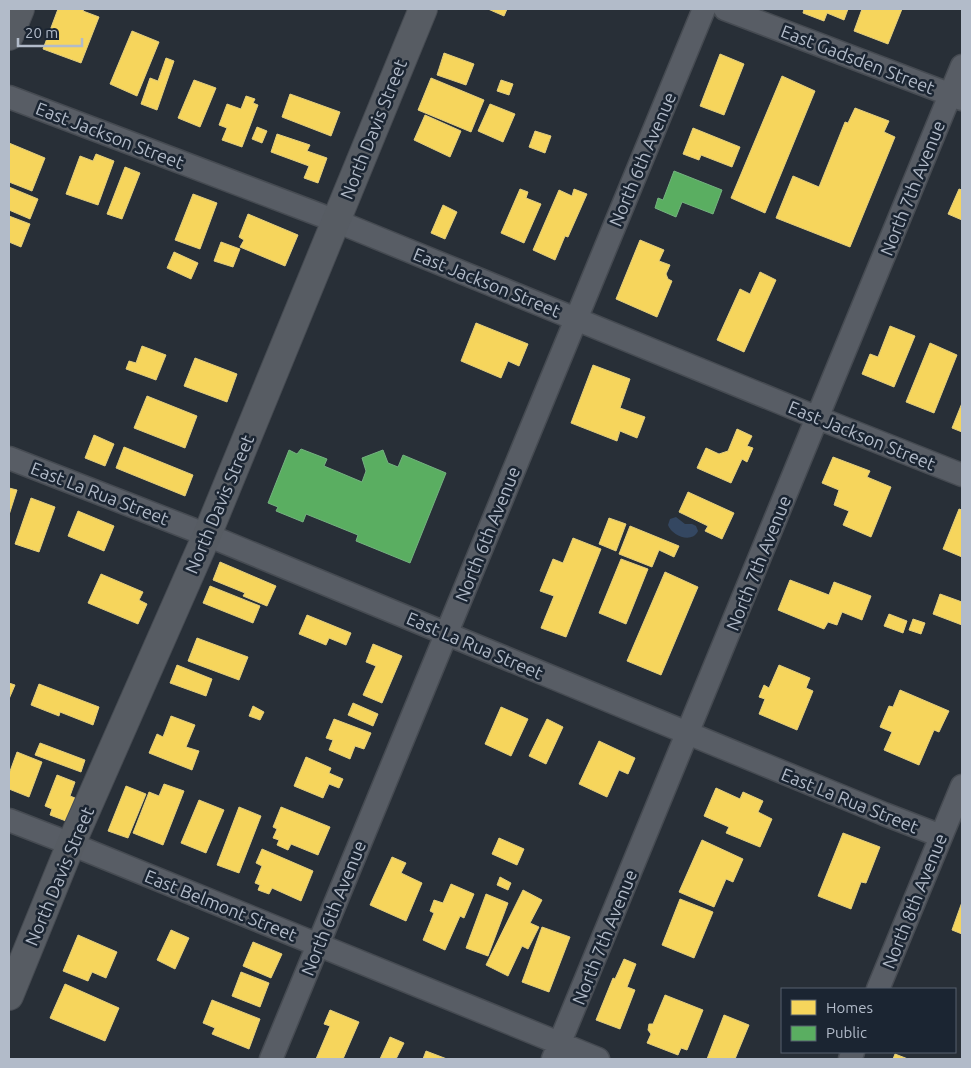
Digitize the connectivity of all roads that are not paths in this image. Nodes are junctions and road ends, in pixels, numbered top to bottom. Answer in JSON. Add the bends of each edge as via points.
{"nodes":[{"id":1,"x":20,"y":9,"type":"edge"},
{"id":2,"x":423,"y":9,"type":"edge"},
{"id":3,"x":704,"y":9,"type":"edge"},
{"id":4,"x":725,"y":9,"type":"edge"},
{"id":5,"x":9,"y":36,"type":"edge"},
{"id":6,"x":962,"y":66,"type":"edge"},
{"id":7,"x":9,"y":97,"type":"edge"},
{"id":8,"x":956,"y":97,"type":"edge"},
{"id":9,"x":336,"y":220,"type":"junction"},
{"id":10,"x":576,"y":318,"type":"junction"},
{"id":11,"x":818,"y":418,"type":"junction"},
{"id":12,"x":9,"y":458,"type":"edge"},
{"id":13,"x":962,"y":475,"type":"edge"},
{"id":14,"x":207,"y":535,"type":"junction"},
{"id":15,"x":447,"y":633,"type":"junction"},
{"id":16,"x":688,"y":733,"type":"junction"},
{"id":17,"x":962,"y":786,"type":"edge"},
{"id":18,"x":9,"y":820,"type":"edge"},
{"id":19,"x":951,"y":826,"type":"edge"},
{"id":20,"x":71,"y":844,"type":"junction"},
{"id":21,"x":318,"y":945,"type":"junction"},
{"id":22,"x":878,"y":988,"type":"edge"},
{"id":23,"x":9,"y":996,"type":"edge"},
{"id":24,"x":556,"y":1051,"type":"edge"},
{"id":25,"x":271,"y":1059,"type":"edge"},
{"id":26,"x":598,"y":1059,"type":"edge"}],
"edges":[{"from":1,"to":5,"type":"main road"},
{"from":2,"to":9,"type":"main road","name":"North Davis Street"},
{"from":3,"to":10,"type":"street","name":"North 6th Avenue"},
{"from":4,"to":8,"type":"street","name":"East Gadsden Street"},
{"from":6,"to":8,"type":"street","name":"North 7th Avenue"},
{"from":7,"to":9,"type":"street","name":"East Jackson Street"},
{"from":8,"to":11,"type":"street","name":"North 7th Avenue"},
{"from":9,"to":10,"type":"street","name":"East Jackson Street"},
{"from":9,"to":14,"type":"main road","name":"North Davis Street"},
{"from":10,"to":11,"type":"street","name":"East Jackson Street"},
{"from":10,"to":15,"type":"street","name":"North 6th Avenue"},
{"from":11,"to":13,"type":"street","name":"East Jackson Street"},
{"from":11,"to":16,"type":"street","name":"North 7th Avenue"},
{"from":12,"to":14,"type":"street","name":"East La Rua Street"},
{"from":14,"to":15,"type":"street","name":"East La Rua Street"},
{"from":14,"to":20,"type":"main road","name":"North Davis Street"},
{"from":15,"to":16,"type":"street","name":"East La Rua Street"},
{"from":15,"to":21,"type":"street","name":"North 6th Avenue"},
{"from":16,"to":19,"type":"street","name":"East La Rua Street"},
{"from":16,"to":24,"type":"street","name":"North 7th Avenue"},
{"from":17,"to":19,"type":"street","name":"North 8th Avenue"},
{"from":18,"to":20,"type":"street","name":"East Belmont Street"},
{"from":19,"to":22,"type":"street","name":"North 8th Avenue"},
{"from":20,"to":21,"type":"street","name":"East Belmont Street"},
{"from":20,"to":23,"type":"main road","name":"North Davis Street"},
{"from":21,"to":24,"type":"street","name":"East Belmont Street"},
{"from":21,"to":25,"type":"street","name":"North 6th Avenue"},
{"from":24,"to":26,"type":"street","name":"East Belmont Street"}]}
